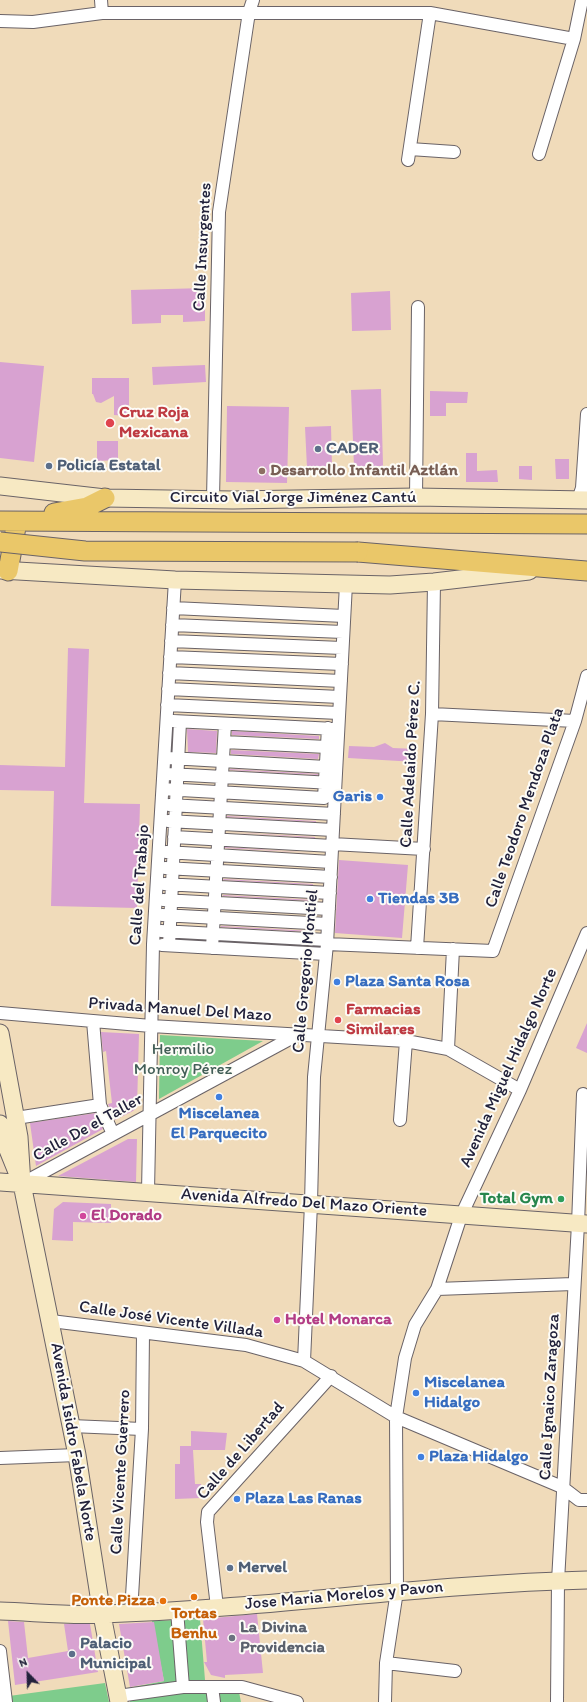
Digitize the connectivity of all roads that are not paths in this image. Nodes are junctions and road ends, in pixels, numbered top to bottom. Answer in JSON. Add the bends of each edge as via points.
{"nodes":[{"id":1,"x":101,"y":0,"type":"edge"},
{"id":2,"x":253,"y":0,"type":"edge"},
{"id":3,"x":582,"y":0,"type":"edge"},
{"id":4,"x":102,"y":12,"type":"junction"},
{"id":5,"x":249,"y":12,"type":"junction"},
{"id":6,"x":430,"y":13,"type":"junction"},
{"id":7,"x":0,"y":21,"type":"edge"},
{"id":8,"x":574,"y":39,"type":"junction"},
{"id":9,"x":454,"y":152,"type":"dead end"},
{"id":10,"x":539,"y":154,"type":"dead end"},
{"id":11,"x":418,"y":307,"type":"dead end"},
{"id":12,"x":587,"y":414,"type":"edge"},
{"id":13,"x":0,"y":486,"type":"edge"},
{"id":14,"x":416,"y":497,"type":"junction"},
{"id":15,"x":105,"y":498,"type":"junction"},
{"id":16,"x":213,"y":499,"type":"junction"},
{"id":17,"x":583,"y":500,"type":"edge"},
{"id":18,"x":8,"y":522,"type":"edge"},
{"id":19,"x":587,"y":524,"type":"edge"},
{"id":20,"x":0,"y":542,"type":"edge"},
{"id":21,"x":555,"y":568,"type":"junction"},
{"id":22,"x":4,"y":570,"type":"edge"},
{"id":23,"x":587,"y":571,"type":"edge"},
{"id":24,"x":175,"y":580,"type":"junction"},
{"id":25,"x":434,"y":582,"type":"junction"},
{"id":26,"x":346,"y":584,"type":"junction"},
{"id":27,"x":173,"y":608,"type":"junction"},
{"id":28,"x":232,"y":611,"type":"junction"},
{"id":29,"x":280,"y":613,"type":"junction"},
{"id":30,"x":344,"y":616,"type":"junction"},
{"id":31,"x":172,"y":624,"type":"junction"},
{"id":32,"x":231,"y":627,"type":"junction"},
{"id":33,"x":279,"y":629,"type":"junction"},
{"id":34,"x":343,"y":632,"type":"junction"},
{"id":35,"x":171,"y":641,"type":"junction"},
{"id":36,"x":230,"y":643,"type":"junction"},
{"id":37,"x":278,"y":646,"type":"junction"},
{"id":38,"x":342,"y":648,"type":"junction"},
{"id":39,"x":170,"y":657,"type":"junction"},
{"id":40,"x":229,"y":659,"type":"junction"},
{"id":41,"x":277,"y":662,"type":"junction"},
{"id":42,"x":342,"y":664,"type":"junction"},
{"id":43,"x":169,"y":673,"type":"junction"},
{"id":44,"x":228,"y":676,"type":"junction"},
{"id":45,"x":587,"y":676,"type":"edge"},
{"id":46,"x":276,"y":678,"type":"junction"},
{"id":47,"x":341,"y":680,"type":"junction"},
{"id":48,"x":168,"y":689,"type":"junction"},
{"id":49,"x":227,"y":692,"type":"junction"},
{"id":50,"x":276,"y":694,"type":"junction"},
{"id":51,"x":340,"y":696,"type":"junction"},
{"id":52,"x":167,"y":705,"type":"junction"},
{"id":53,"x":226,"y":708,"type":"junction"},
{"id":54,"x":275,"y":710,"type":"junction"},
{"id":55,"x":339,"y":713,"type":"junction"},
{"id":56,"x":432,"y":714,"type":"junction"},
{"id":57,"x":166,"y":721,"type":"junction"},
{"id":58,"x":575,"y":721,"type":"junction"},
{"id":59,"x":180,"y":722,"type":"junction"},
{"id":60,"x":225,"y":724,"type":"junction"},
{"id":61,"x":274,"y":726,"type":"junction"},
{"id":62,"x":333,"y":728,"type":"junction"},
{"id":63,"x":224,"y":742,"type":"junction"},
{"id":64,"x":273,"y":744,"type":"junction"},
{"id":65,"x":327,"y":747,"type":"junction"},
{"id":66,"x":165,"y":758,"type":"junction"},
{"id":67,"x":223,"y":761,"type":"junction"},
{"id":68,"x":272,"y":764,"type":"junction"},
{"id":69,"x":326,"y":767,"type":"junction"},
{"id":70,"x":164,"y":773,"type":"junction"},
{"id":71,"x":177,"y":774,"type":"junction"},
{"id":72,"x":222,"y":777,"type":"junction"},
{"id":73,"x":271,"y":780,"type":"junction"},
{"id":74,"x":330,"y":783,"type":"junction"},
{"id":75,"x":163,"y":789,"type":"junction"},
{"id":76,"x":176,"y":790,"type":"junction"},
{"id":77,"x":221,"y":792,"type":"junction"},
{"id":78,"x":270,"y":795,"type":"junction"},
{"id":79,"x":162,"y":805,"type":"junction"},
{"id":80,"x":176,"y":806,"type":"junction"},
{"id":81,"x":220,"y":808,"type":"junction"},
{"id":82,"x":269,"y":811,"type":"junction"},
{"id":83,"x":329,"y":814,"type":"junction"},
{"id":84,"x":161,"y":821,"type":"junction"},
{"id":85,"x":175,"y":821,"type":"junction"},
{"id":86,"x":220,"y":824,"type":"junction"},
{"id":87,"x":269,"y":826,"type":"junction"},
{"id":88,"x":328,"y":830,"type":"junction"},
{"id":89,"x":174,"y":837,"type":"junction"},
{"id":90,"x":219,"y":840,"type":"junction"},
{"id":91,"x":268,"y":842,"type":"junction"},
{"id":92,"x":329,"y":845,"type":"junction"},
{"id":93,"x":424,"y":849,"type":"junction"},
{"id":94,"x":159,"y":852,"type":"junction"},
{"id":95,"x":173,"y":853,"type":"junction"},
{"id":96,"x":218,"y":855,"type":"junction"},
{"id":97,"x":267,"y":858,"type":"junction"},
{"id":98,"x":326,"y":861,"type":"junction"},
{"id":99,"x":158,"y":868,"type":"junction"},
{"id":100,"x":173,"y":868,"type":"junction"},
{"id":101,"x":217,"y":871,"type":"junction"},
{"id":102,"x":266,"y":874,"type":"junction"},
{"id":103,"x":325,"y":877,"type":"junction"},
{"id":104,"x":157,"y":884,"type":"junction"},
{"id":105,"x":172,"y":884,"type":"junction"},
{"id":106,"x":216,"y":887,"type":"junction"},
{"id":107,"x":265,"y":889,"type":"junction"},
{"id":108,"x":324,"y":893,"type":"junction"},
{"id":109,"x":156,"y":899,"type":"junction"},
{"id":110,"x":171,"y":900,"type":"junction"},
{"id":111,"x":215,"y":902,"type":"junction"},
{"id":112,"x":265,"y":905,"type":"junction"},
{"id":113,"x":324,"y":908,"type":"junction"},
{"id":114,"x":155,"y":915,"type":"junction"},
{"id":115,"x":170,"y":916,"type":"junction"},
{"id":116,"x":214,"y":918,"type":"junction"},
{"id":117,"x":264,"y":921,"type":"junction"},
{"id":118,"x":323,"y":924,"type":"junction"},
{"id":119,"x":154,"y":931,"type":"junction"},
{"id":120,"x":169,"y":932,"type":"junction"},
{"id":121,"x":587,"y":933,"type":"edge"},
{"id":122,"x":213,"y":934,"type":"junction"},
{"id":123,"x":263,"y":936,"type":"junction"},
{"id":124,"x":153,"y":944,"type":"junction"},
{"id":125,"x":169,"y":945,"type":"junction"},
{"id":126,"x":322,"y":946,"type":"junction"},
{"id":127,"x":212,"y":948,"type":"junction"},
{"id":128,"x":417,"y":948,"type":"junction"},
{"id":129,"x":454,"y":949,"type":"junction"},
{"id":130,"x":262,"y":950,"type":"junction"},
{"id":131,"x":0,"y":1013,"type":"edge"},
{"id":132,"x":93,"y":1021,"type":"junction"},
{"id":133,"x":151,"y":1026,"type":"junction"},
{"id":134,"x":0,"y":1033,"type":"edge"},
{"id":135,"x":297,"y":1035,"type":"junction"},
{"id":136,"x":317,"y":1036,"type":"junction"},
{"id":137,"x":406,"y":1041,"type":"junction"},
{"id":138,"x":448,"y":1049,"type":"junction"},
{"id":139,"x":520,"y":1090,"type":"junction"},
{"id":140,"x":583,"y":1094,"type":"dead end"},
{"id":141,"x":100,"y":1105,"type":"junction"},
{"id":142,"x":150,"y":1113,"type":"junction"},
{"id":143,"x":16,"y":1118,"type":"junction"},
{"id":144,"x":400,"y":1120,"type":"dead end"},
{"id":145,"x":0,"y":1124,"type":"edge"},
{"id":146,"x":113,"y":1134,"type":"junction"},
{"id":147,"x":0,"y":1182,"type":"edge"},
{"id":148,"x":22,"y":1184,"type":"junction"},
{"id":149,"x":148,"y":1191,"type":"junction"},
{"id":150,"x":311,"y":1204,"type":"junction"},
{"id":151,"x":461,"y":1216,"type":"junction"},
{"id":152,"x":582,"y":1224,"type":"edge"},
{"id":153,"x":573,"y":1284,"type":"junction"},
{"id":154,"x":437,"y":1289,"type":"junction"},
{"id":155,"x":51,"y":1321,"type":"junction"},
{"id":156,"x":143,"y":1333,"type":"junction"},
{"id":157,"x":304,"y":1361,"type":"junction"},
{"id":158,"x":331,"y":1376,"type":"junction"},
{"id":159,"x":396,"y":1417,"type":"junction"},
{"id":160,"x":71,"y":1426,"type":"junction"},
{"id":161,"x":142,"y":1429,"type":"junction"},
{"id":162,"x":77,"y":1455,"type":"junction"},
{"id":163,"x":0,"y":1458,"type":"edge"},
{"id":164,"x":562,"y":1487,"type":"junction"},
{"id":165,"x":584,"y":1503,"type":"edge"},
{"id":166,"x":587,"y":1580,"type":"edge"},
{"id":167,"x":558,"y":1581,"type":"junction"},
{"id":168,"x":397,"y":1591,"type":"junction"},
{"id":169,"x":216,"y":1607,"type":"junction"},
{"id":170,"x":177,"y":1610,"type":"junction"},
{"id":171,"x":0,"y":1611,"type":"edge"},
{"id":172,"x":130,"y":1613,"type":"junction"},
{"id":173,"x":102,"y":1615,"type":"junction"},
{"id":174,"x":0,"y":1650,"type":"edge"},
{"id":175,"x":386,"y":1663,"type":"junction"},
{"id":176,"x":455,"y":1671,"type":"dead end"},
{"id":177,"x":183,"y":1687,"type":"junction"},
{"id":178,"x":212,"y":1687,"type":"junction"},
{"id":179,"x":118,"y":1699,"type":"edge"},
{"id":180,"x":6,"y":1702,"type":"edge"},
{"id":181,"x":214,"y":1702,"type":"edge"},
{"id":182,"x":297,"y":1702,"type":"edge"},
{"id":183,"x":385,"y":1702,"type":"edge"},
{"id":184,"x":557,"y":1702,"type":"edge"}],
"edges":[{"from":1,"to":4,"type":"street"},
{"from":2,"to":5,"type":"street","name":"Calle Insurgentes"},
{"from":3,"to":8,"type":"street"},
{"from":4,"to":5,"type":"street"},
{"from":4,"to":7,"type":"street","via":[[33,22]]},
{"from":5,"to":6,"type":"street"},
{"from":5,"to":16,"type":"street","name":"Calle Insurgentes","via":[[219,212]]},
{"from":6,"to":8,"type":"street"},
{"from":6,"to":9,"type":"street","via":[[409,154]]},
{"from":8,"to":10,"type":"street"},
{"from":11,"to":14,"type":"street"},
{"from":12,"to":17,"type":"street"},
{"from":13,"to":15,"type":"street","name":"Circuito Vial Jorge Jiménez Cantú"},
{"from":14,"to":16,"type":"street","name":"Circuito Vial Jorge Jiménez Cantú"},
{"from":14,"to":17,"type":"street","name":"Circuito Vial Jorge Jiménez Cantú"},
{"from":15,"to":16,"type":"street","name":"Circuito Vial Jorge Jiménez Cantú"},
{"from":15,"to":18,"type":"main road","via":[[77,510]]},
{"from":18,"to":19,"type":"main road","name":"Circuito Vial Jorge Jiménez Cantú"},
{"from":18,"to":22,"type":"main road"},
{"from":20,"to":21,"type":"main road","bridge":true,"via":[[85,551],[358,552]]},
{"from":21,"to":23,"type":"main road"},
{"from":21,"to":25,"type":"street"},
{"from":22,"to":24,"type":"street"},
{"from":24,"to":26,"type":"street"},
{"from":24,"to":27,"type":"street","name":"Calle del Trabajo"},
{"from":25,"to":26,"type":"street"},
{"from":25,"to":56,"type":"street","name":"Calle Adelaido Pérez C."},
{"from":26,"to":30,"type":"street","name":"Calle Gregorio Montiel"},
{"from":27,"to":28,"type":"street"},
{"from":27,"to":31,"type":"street","name":"Calle del Trabajo"},
{"from":28,"to":29,"type":"street"},
{"from":28,"to":32,"type":"street"},
{"from":29,"to":30,"type":"street"},
{"from":29,"to":33,"type":"street"},
{"from":30,"to":34,"type":"street","name":"Calle Gregorio Montiel"},
{"from":31,"to":32,"type":"street"},
{"from":31,"to":35,"type":"street","name":"Calle del Trabajo"},
{"from":32,"to":33,"type":"street"},
{"from":32,"to":36,"type":"street"},
{"from":33,"to":34,"type":"street"},
{"from":33,"to":37,"type":"street"},
{"from":34,"to":38,"type":"street","name":"Calle Gregorio Montiel"},
{"from":35,"to":36,"type":"street"},
{"from":35,"to":39,"type":"street","name":"Calle del Trabajo"},
{"from":36,"to":37,"type":"street"},
{"from":36,"to":40,"type":"street"},
{"from":37,"to":38,"type":"street"},
{"from":37,"to":41,"type":"street"},
{"from":38,"to":42,"type":"street","name":"Calle Gregorio Montiel"},
{"from":39,"to":40,"type":"street"},
{"from":39,"to":43,"type":"street","name":"Calle del Trabajo"},
{"from":40,"to":41,"type":"street"},
{"from":40,"to":44,"type":"street"},
{"from":41,"to":42,"type":"street"},
{"from":41,"to":46,"type":"street"},
{"from":42,"to":47,"type":"street","name":"Calle Gregorio Montiel"},
{"from":43,"to":44,"type":"street"},
{"from":43,"to":48,"type":"street","name":"Calle del Trabajo"},
{"from":44,"to":46,"type":"street"},
{"from":44,"to":49,"type":"street"},
{"from":45,"to":58,"type":"street","name":"Calle Teodoro Mendoza Plata"},
{"from":46,"to":47,"type":"street"},
{"from":46,"to":50,"type":"street"},
{"from":47,"to":51,"type":"street","name":"Calle Gregorio Montiel"},
{"from":48,"to":49,"type":"street"},
{"from":48,"to":52,"type":"street","name":"Calle del Trabajo"},
{"from":49,"to":50,"type":"street"},
{"from":49,"to":53,"type":"street"},
{"from":50,"to":51,"type":"street"},
{"from":50,"to":54,"type":"street"},
{"from":51,"to":55,"type":"street","name":"Calle Gregorio Montiel"},
{"from":52,"to":53,"type":"street"},
{"from":52,"to":57,"type":"street","name":"Calle del Trabajo"},
{"from":53,"to":54,"type":"street"},
{"from":54,"to":55,"type":"street"},
{"from":55,"to":62,"type":"street","name":"Calle Gregorio Montiel"},
{"from":56,"to":58,"type":"street"},
{"from":56,"to":93,"type":"street","name":"Calle Adelaido Pérez C."},
{"from":57,"to":59,"type":"street"},
{"from":57,"to":66,"type":"street","name":"Calle del Trabajo"},
{"from":58,"to":129,"type":"street","name":"Calle Teodoro Mendoza Plata","via":[[493,951]]},
{"from":59,"to":60,"type":"street"},
{"from":59,"to":71,"type":"street"},
{"from":60,"to":61,"type":"street"},
{"from":60,"to":63,"type":"street"},
{"from":61,"to":62,"type":"street"},
{"from":61,"to":64,"type":"street"},
{"from":62,"to":65,"type":"street"},
{"from":62,"to":74,"type":"street","name":"Calle Gregorio Montiel"},
{"from":63,"to":64,"type":"street"},
{"from":63,"to":67,"type":"street"},
{"from":64,"to":65,"type":"street"},
{"from":64,"to":68,"type":"street"},
{"from":65,"to":69,"type":"street"},
{"from":66,"to":67,"type":"street"},
{"from":66,"to":70,"type":"street","name":"Calle del Trabajo"},
{"from":67,"to":68,"type":"street"},
{"from":67,"to":72,"type":"street"},
{"from":68,"to":69,"type":"street"},
{"from":68,"to":73,"type":"street"},
{"from":69,"to":74,"type":"street"},
{"from":70,"to":71,"type":"street"},
{"from":70,"to":75,"type":"street","name":"Calle del Trabajo"},
{"from":71,"to":72,"type":"street"},
{"from":71,"to":76,"type":"street"},
{"from":72,"to":73,"type":"street"},
{"from":72,"to":77,"type":"street"},
{"from":73,"to":74,"type":"street"},
{"from":73,"to":78,"type":"street"},
{"from":74,"to":78,"type":"street","via":[[324,798]]},
{"from":74,"to":83,"type":"street","name":"Calle Gregorio Montiel"},
{"from":75,"to":76,"type":"street"},
{"from":75,"to":79,"type":"street","name":"Calle del Trabajo"},
{"from":76,"to":77,"type":"street"},
{"from":76,"to":80,"type":"street"},
{"from":77,"to":78,"type":"street"},
{"from":77,"to":81,"type":"street"},
{"from":79,"to":80,"type":"street"},
{"from":79,"to":84,"type":"street","name":"Calle del Trabajo"},
{"from":80,"to":81,"type":"street"},
{"from":80,"to":85,"type":"street"},
{"from":81,"to":82,"type":"street"},
{"from":81,"to":86,"type":"street"},
{"from":82,"to":83,"type":"street"},
{"from":82,"to":87,"type":"street"},
{"from":83,"to":88,"type":"street","name":"Calle Gregorio Montiel"},
{"from":84,"to":85,"type":"street"},
{"from":84,"to":94,"type":"street","name":"Calle del Trabajo"},
{"from":85,"to":86,"type":"street"},
{"from":85,"to":89,"type":"street"},
{"from":86,"to":87,"type":"street"},
{"from":86,"to":90,"type":"street"},
{"from":87,"to":88,"type":"street"},
{"from":87,"to":91,"type":"street"},
{"from":88,"to":92,"type":"street","name":"Calle Gregorio Montiel"},
{"from":89,"to":90,"type":"street"},
{"from":89,"to":95,"type":"street"},
{"from":90,"to":91,"type":"street"},
{"from":90,"to":96,"type":"street"},
{"from":91,"to":92,"type":"street"},
{"from":91,"to":97,"type":"street"},
{"from":92,"to":93,"type":"street"},
{"from":92,"to":98,"type":"street","name":"Calle Gregorio Montiel"},
{"from":93,"to":128,"type":"street","name":"Calle Adelaido Pérez C."},
{"from":94,"to":95,"type":"street"},
{"from":94,"to":99,"type":"street","name":"Calle del Trabajo"},
{"from":95,"to":96,"type":"street"},
{"from":95,"to":100,"type":"street"},
{"from":96,"to":97,"type":"street"},
{"from":96,"to":101,"type":"street"},
{"from":97,"to":98,"type":"street"},
{"from":97,"to":102,"type":"street"},
{"from":98,"to":103,"type":"street","name":"Calle Gregorio Montiel"},
{"from":99,"to":100,"type":"street"},
{"from":99,"to":104,"type":"street","name":"Calle del Trabajo"},
{"from":100,"to":101,"type":"street"},
{"from":100,"to":105,"type":"street"},
{"from":101,"to":102,"type":"street"},
{"from":101,"to":106,"type":"street"},
{"from":102,"to":103,"type":"street"},
{"from":102,"to":107,"type":"street"},
{"from":103,"to":108,"type":"street","name":"Calle Gregorio Montiel"},
{"from":104,"to":105,"type":"street"},
{"from":104,"to":109,"type":"street","name":"Calle del Trabajo"},
{"from":105,"to":106,"type":"street"},
{"from":105,"to":110,"type":"street"},
{"from":106,"to":107,"type":"street"},
{"from":106,"to":111,"type":"street"},
{"from":107,"to":108,"type":"street"},
{"from":107,"to":112,"type":"street"},
{"from":108,"to":113,"type":"street","name":"Calle Gregorio Montiel"},
{"from":109,"to":110,"type":"street"},
{"from":109,"to":114,"type":"street","name":"Calle del Trabajo"},
{"from":110,"to":111,"type":"street"},
{"from":110,"to":115,"type":"street"},
{"from":111,"to":112,"type":"street"},
{"from":111,"to":116,"type":"street"},
{"from":112,"to":113,"type":"street"},
{"from":112,"to":117,"type":"street"},
{"from":113,"to":118,"type":"street","name":"Calle Gregorio Montiel"},
{"from":114,"to":115,"type":"street"},
{"from":114,"to":119,"type":"street","name":"Calle del Trabajo"},
{"from":115,"to":116,"type":"street"},
{"from":115,"to":120,"type":"street"},
{"from":116,"to":117,"type":"street"},
{"from":116,"to":122,"type":"street"},
{"from":117,"to":118,"type":"street"},
{"from":117,"to":123,"type":"street"},
{"from":118,"to":126,"type":"street","name":"Calle Gregorio Montiel"},
{"from":119,"to":120,"type":"street"},
{"from":119,"to":124,"type":"street","name":"Calle del Trabajo"},
{"from":120,"to":122,"type":"street"},
{"from":120,"to":125,"type":"street"},
{"from":121,"to":139,"type":"street","name":"Avenida Miguel Hidalgo Norte"},
{"from":122,"to":123,"type":"street"},
{"from":122,"to":127,"type":"street"},
{"from":123,"to":126,"type":"street"},
{"from":123,"to":130,"type":"street"},
{"from":124,"to":125,"type":"street"},
{"from":124,"to":133,"type":"street","name":"Calle del Trabajo"},
{"from":125,"to":127,"type":"street"},
{"from":126,"to":128,"type":"street"},
{"from":126,"to":130,"type":"street"},
{"from":126,"to":136,"type":"street","name":"Calle Gregorio Montiel"},
{"from":127,"to":130,"type":"street"},
{"from":128,"to":129,"type":"street"},
{"from":129,"to":138,"type":"street"},
{"from":131,"to":132,"type":"street","name":"Privada Manuel Del Mazo"},
{"from":132,"to":133,"type":"street","name":"Privada Manuel Del Mazo"},
{"from":132,"to":141,"type":"street"},
{"from":133,"to":135,"type":"street","name":"Privada Manuel Del Mazo"},
{"from":133,"to":142,"type":"street","name":"Calle del Trabajo"},
{"from":134,"to":143,"type":"street","name":"Avenida Isidro Fabela Norte"},
{"from":135,"to":136,"type":"street","name":"Privada Manuel Del Mazo"},
{"from":135,"to":142,"type":"street","name":"Calle De el Taller"},
{"from":136,"to":137,"type":"street","name":"Privada Manuel Del Mazo"},
{"from":136,"to":150,"type":"street","name":"Calle Gregorio Montiel"},
{"from":137,"to":138,"type":"street","name":"Privada Manuel Del Mazo"},
{"from":137,"to":144,"type":"street"},
{"from":138,"to":139,"type":"street","name":"Privada Manuel Del Mazo"},
{"from":139,"to":151,"type":"street","name":"Avenida Miguel Hidalgo Norte"},
{"from":140,"to":152,"type":"street","name":"Calle Ignaico Zaragoza"},
{"from":141,"to":143,"type":"street"},
{"from":141,"to":146,"type":"street"},
{"from":142,"to":146,"type":"street","name":"Calle De el Taller"},
{"from":142,"to":149,"type":"street","name":"Calle del Trabajo"},
{"from":143,"to":148,"type":"street","name":"Avenida Isidro Fabela Norte"},
{"from":145,"to":148,"type":"street","name":"Avenida Isidro Fabela Norte"},
{"from":146,"to":148,"type":"street","name":"Calle De el Taller"},
{"from":147,"to":148,"type":"street","name":"Avenida Alfredo Del Mazo Oriente"},
{"from":148,"to":149,"type":"street","name":"Avenida Alfredo Del Mazo Oriente"},
{"from":148,"to":155,"type":"street","name":"Avenida Isidro Fabela Norte"},
{"from":149,"to":150,"type":"street","name":"Avenida Alfredo Del Mazo Oriente"},
{"from":150,"to":151,"type":"street","name":"Avenida Alfredo Del Mazo Oriente"},
{"from":150,"to":157,"type":"street","name":"Calle Gregorio Montiel"},
{"from":151,"to":152,"type":"street","name":"Avenida Alfredo Del Mazo Oriente"},
{"from":151,"to":154,"type":"street","name":"Avenida Miguel Hidalgo Norte"},
{"from":152,"to":153,"type":"street","name":"Calle Ignaico Zaragoza"},
{"from":153,"to":154,"type":"street"},
{"from":153,"to":164,"type":"street","name":"Calle Ignaico Zaragoza"},
{"from":154,"to":159,"type":"street","name":"Avenida Miguel Hidalgo Norte","via":[[415,1325],[405,1358]]},
{"from":155,"to":156,"type":"street","name":"Calle José Vicente Villada"},
{"from":155,"to":160,"type":"street","name":"Avenida Isidro Fabela Norte"},
{"from":156,"to":157,"type":"street","name":"Calle José Vicente Villada","via":[[246,1346]]},
{"from":156,"to":161,"type":"street","name":"Calle Vicente Guerrero"},
{"from":157,"to":158,"type":"street","name":"Calle José Vicente Villada"},
{"from":158,"to":159,"type":"street","name":"Calle José Vicente Villada"},
{"from":158,"to":169,"type":"street","name":"Calle de Libertad","via":[[208,1512]]},
{"from":159,"to":164,"type":"street","name":"Calle José Vicente Villada"},
{"from":159,"to":168,"type":"street","name":"Avenida Miguel Hidalgo Norte"},
{"from":160,"to":161,"type":"street"},
{"from":160,"to":162,"type":"street","name":"Avenida Isidro Fabela Norte"},
{"from":161,"to":172,"type":"street","name":"Calle Vicente Guerrero"},
{"from":162,"to":163,"type":"street"},
{"from":162,"to":173,"type":"street","name":"Avenida Isidro Fabela Norte"},
{"from":164,"to":165,"type":"street","name":"Calle José Vicente Villada"},
{"from":164,"to":167,"type":"street","name":"Calle Ignaico Zaragoza"},
{"from":166,"to":167,"type":"street","name":"Jose Maria Morelos y Pavon"},
{"from":167,"to":168,"type":"street","name":"Jose Maria Morelos y Pavon"},
{"from":167,"to":184,"type":"street","name":"Calle Ignaico Zaragoza"},
{"from":168,"to":169,"type":"street","name":"Jose Maria Morelos y Pavon"},
{"from":168,"to":175,"type":"street","name":"Avenida Miguel Hidalgo Norte"},
{"from":169,"to":170,"type":"street","name":"Jose Maria Morelos y Pavon"},
{"from":170,"to":172,"type":"street","name":"Jose Maria Morelos y Pavon"},
{"from":170,"to":177,"type":"street"},
{"from":171,"to":173,"type":"street","name":"Jose Maria Morelos y Pavon"},
{"from":172,"to":173,"type":"street","name":"Jose Maria Morelos y Pavon"},
{"from":173,"to":179,"type":"street","name":"Avenida Isidro Fabela Norte"},
{"from":174,"to":180,"type":"street"},
{"from":175,"to":176,"type":"street"},
{"from":175,"to":183,"type":"street","name":"Avenida Miguel Hidalgo Norte"},
{"from":177,"to":178,"type":"street"},
{"from":177,"to":179,"type":"street"},
{"from":178,"to":181,"type":"street"},
{"from":178,"to":182,"type":"street","via":[[242,1687]]}]}
